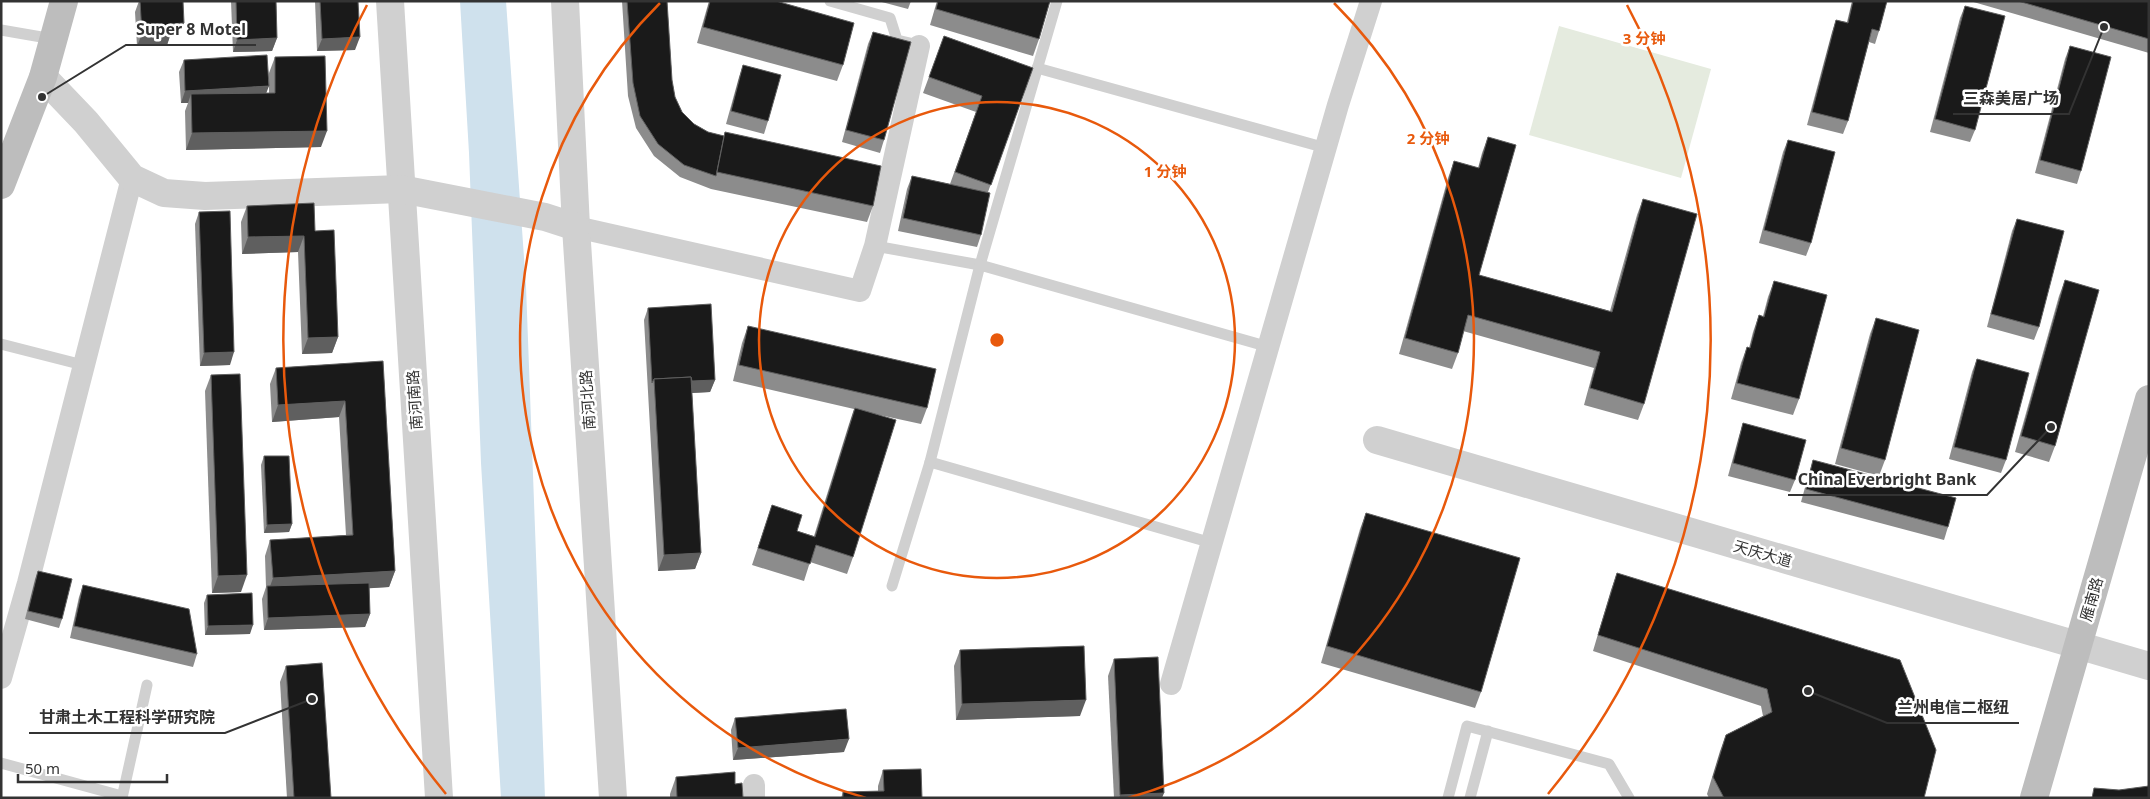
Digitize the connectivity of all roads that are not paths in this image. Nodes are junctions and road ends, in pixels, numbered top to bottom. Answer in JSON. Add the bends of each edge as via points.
{"nodes":[{"id":1,"x":64,"y":1,"type":"edge"},
{"id":2,"x":390,"y":1,"type":"edge"},
{"id":3,"x":566,"y":1,"type":"edge"},
{"id":4,"x":830,"y":1,"type":"edge"},
{"id":5,"x":1057,"y":1,"type":"edge"},
{"id":6,"x":1371,"y":1,"type":"edge"},
{"id":7,"x":1,"y":30,"type":"edge"},
{"id":8,"x":53,"y":39,"type":"junction"},
{"id":9,"x":919,"y":46,"type":"joint"},
{"id":10,"x":1037,"y":68,"type":"junction"},
{"id":11,"x":43,"y":76,"type":"junction"},
{"id":12,"x":1326,"y":148,"type":"junction"},
{"id":13,"x":132,"y":178,"type":"junction"},
{"id":14,"x":1,"y":185,"type":"edge"},
{"id":15,"x":401,"y":189,"type":"junction"},
{"id":16,"x":576,"y":227,"type":"junction"},
{"id":17,"x":875,"y":246,"type":"junction"},
{"id":18,"x":980,"y":265,"type":"junction"},
{"id":19,"x":1,"y":344,"type":"edge"},
{"id":20,"x":1268,"y":347,"type":"junction"},
{"id":21,"x":83,"y":365,"type":"junction"},
{"id":22,"x":2149,"y":399,"type":"edge"},
{"id":23,"x":1377,"y":440,"type":"dead end"},
{"id":24,"x":930,"y":462,"type":"junction"},
{"id":25,"x":1212,"y":543,"type":"junction"},
{"id":26,"x":892,"y":586,"type":"dead end"},
{"id":27,"x":2078,"y":645,"type":"junction"},
{"id":28,"x":2149,"y":666,"type":"edge"},
{"id":29,"x":1,"y":678,"type":"edge"},
{"id":30,"x":1171,"y":684,"type":"dead end"},
{"id":31,"x":147,"y":685,"type":"dead end"},
{"id":32,"x":1488,"y":731,"type":"junction"},
{"id":33,"x":1,"y":762,"type":"edge"},
{"id":34,"x":122,"y":797,"type":"edge"},
{"id":35,"x":439,"y":798,"type":"edge"},
{"id":36,"x":613,"y":798,"type":"edge"},
{"id":37,"x":1448,"y":798,"type":"edge"},
{"id":38,"x":1470,"y":798,"type":"edge"},
{"id":39,"x":1628,"y":798,"type":"edge"},
{"id":40,"x":2034,"y":798,"type":"edge"}],
"edges":[{"from":1,"to":8,"type":"main road"},
{"from":2,"to":15,"type":"street","name":"南河南路"},
{"from":3,"to":16,"type":"street","name":"南河北路"},
{"from":4,"to":9,"type":"lane","via":[[890,18],[897,40]]},
{"from":5,"to":10,"type":"lane"},
{"from":6,"to":12,"type":"street"},
{"from":7,"to":8,"type":"lane"},
{"from":8,"to":11,"type":"main road"},
{"from":9,"to":17,"type":"street"},
{"from":10,"to":12,"type":"lane"},
{"from":10,"to":18,"type":"lane"},
{"from":11,"to":13,"type":"street"},
{"from":11,"to":14,"type":"main road"},
{"from":12,"to":20,"type":"street"},
{"from":13,"to":15,"type":"street","via":[[164,193],[205,196]]},
{"from":13,"to":21,"type":"street"},
{"from":15,"to":16,"type":"street","via":[[545,217]]},
{"from":15,"to":35,"type":"street","name":"南河南路"},
{"from":16,"to":17,"type":"street","via":[[860,291]]},
{"from":16,"to":36,"type":"street","name":"南河北路"},
{"from":17,"to":18,"type":"lane"},
{"from":18,"to":20,"type":"lane"},
{"from":18,"to":24,"type":"lane"},
{"from":19,"to":21,"type":"lane"},
{"from":20,"to":25,"type":"street"},
{"from":21,"to":29,"type":"street"},
{"from":22,"to":27,"type":"main road","name":"雁南路"},
{"from":23,"to":27,"type":"street","name":"天庆大道"},
{"from":24,"to":25,"type":"lane"},
{"from":24,"to":26,"type":"lane"},
{"from":25,"to":30,"type":"street"},
{"from":27,"to":28,"type":"street","name":"天庆大道"},
{"from":27,"to":40,"type":"main road","name":"雁南路"},
{"from":31,"to":34,"type":"lane"},
{"from":32,"to":37,"type":"lane","via":[[1467,726]]},
{"from":32,"to":38,"type":"lane"},
{"from":32,"to":39,"type":"lane","via":[[1609,764]]},
{"from":33,"to":34,"type":"lane"}]}
